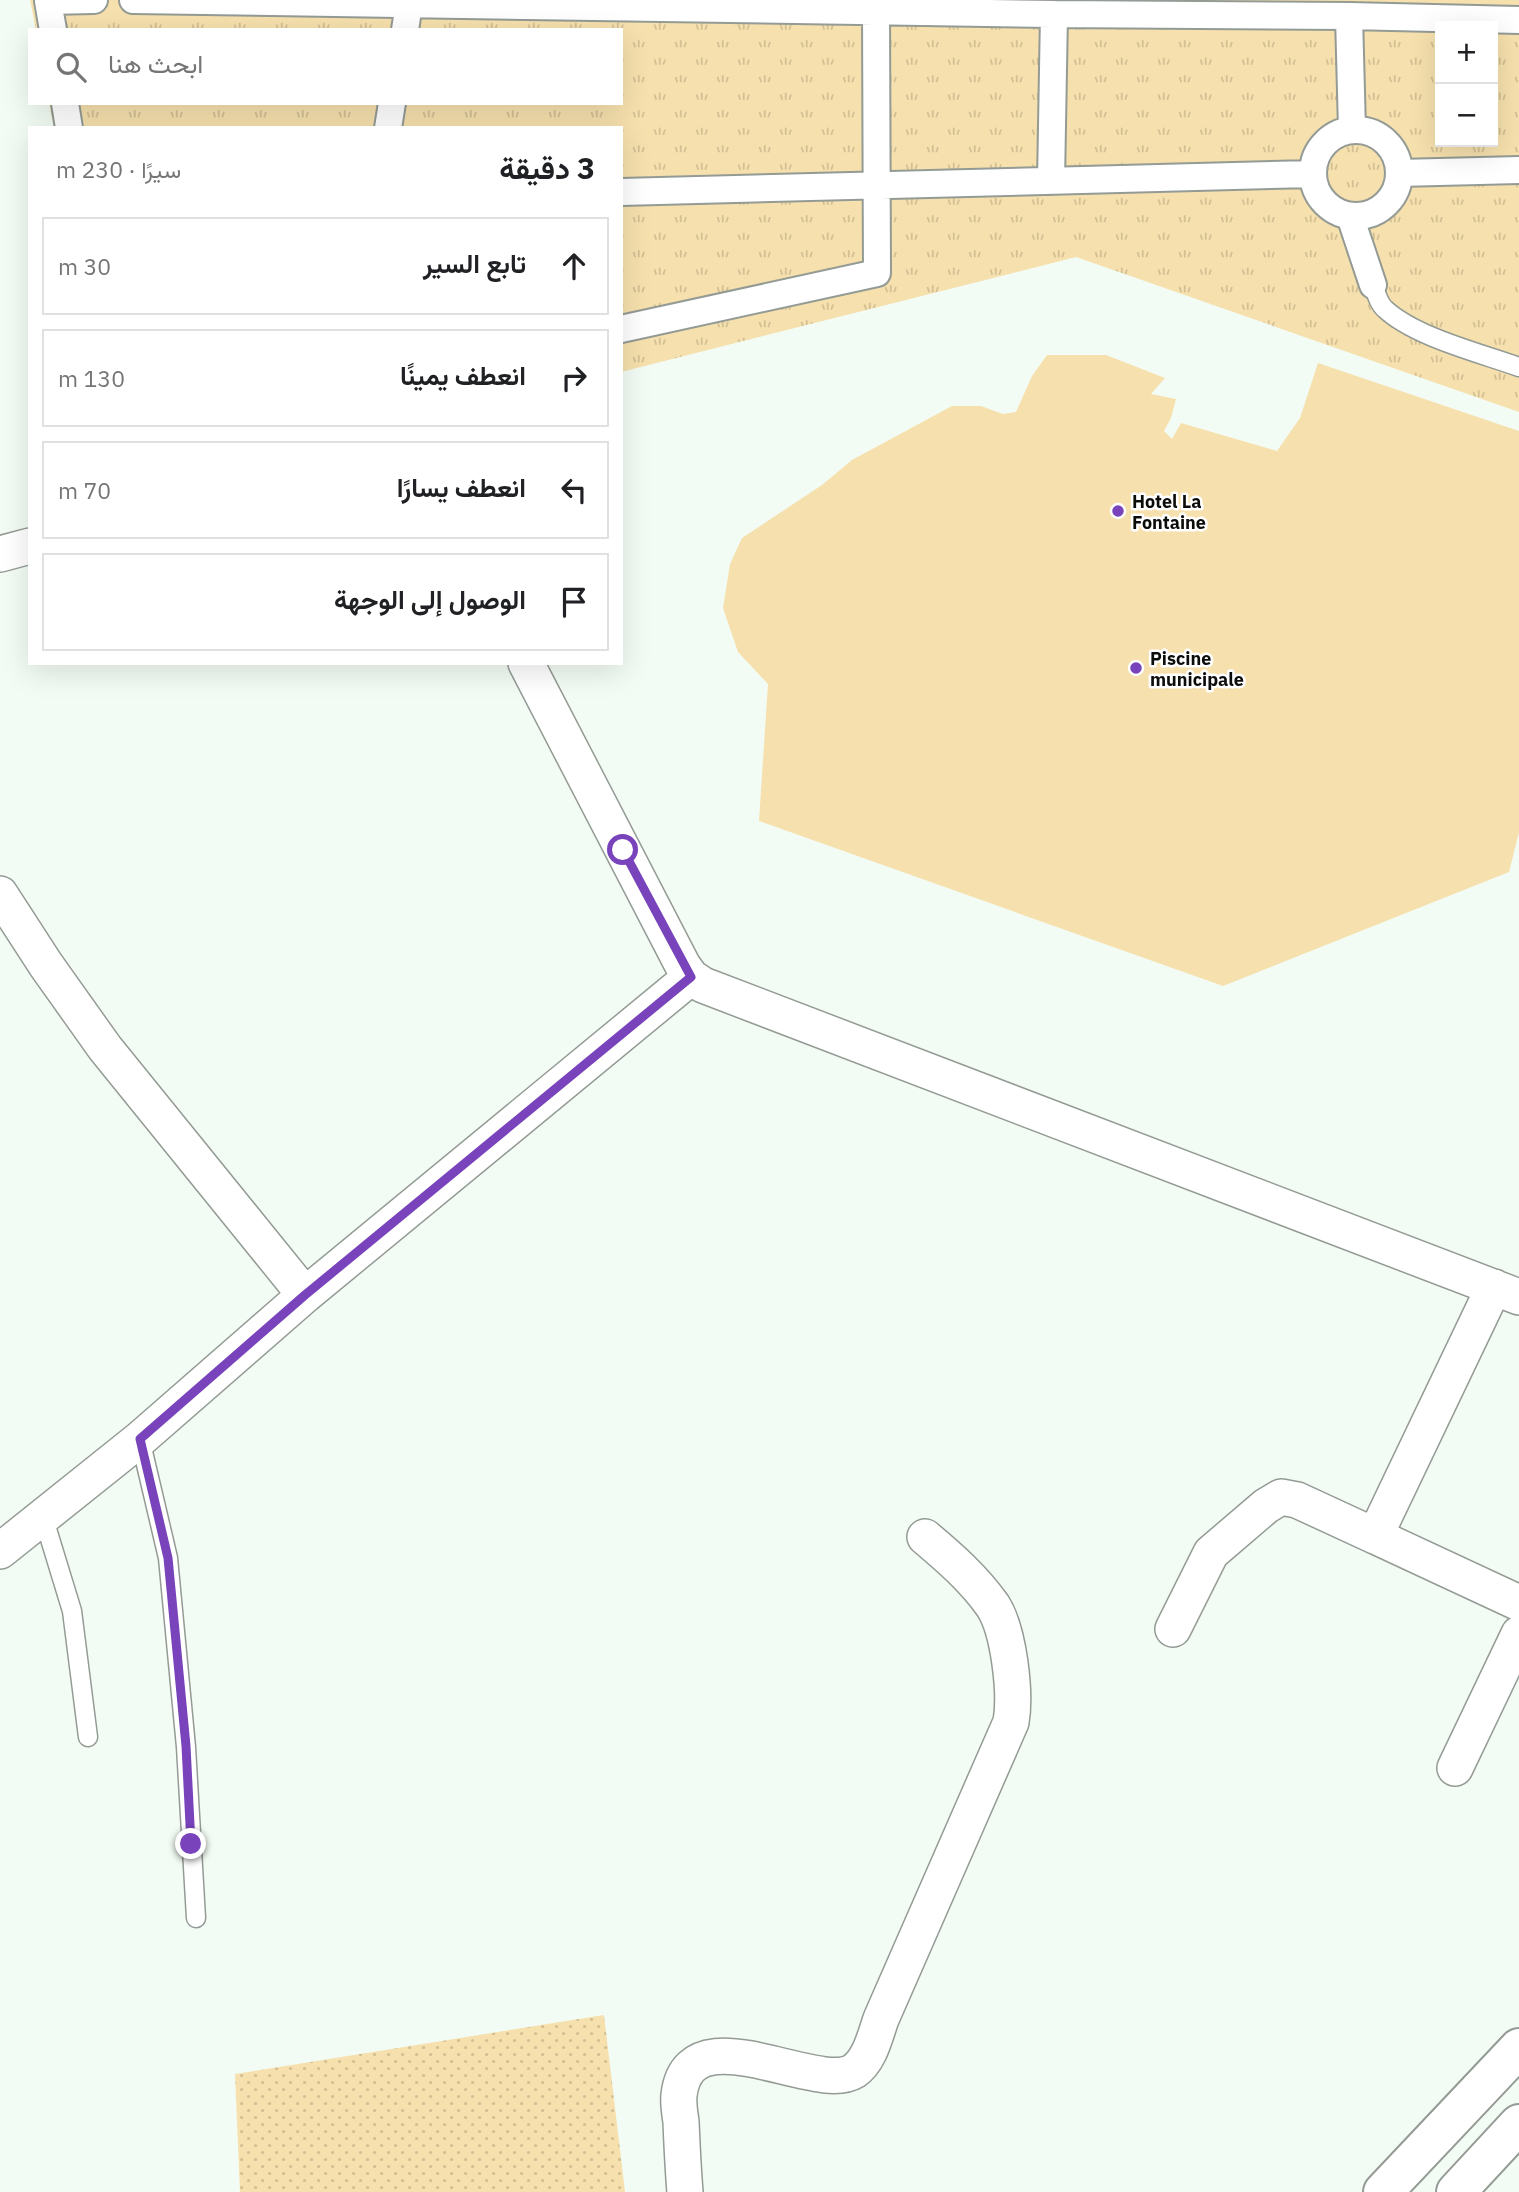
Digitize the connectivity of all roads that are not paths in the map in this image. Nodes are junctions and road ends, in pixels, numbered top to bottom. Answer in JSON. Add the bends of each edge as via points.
{"nodes":[{"id":1,"x":94,"y":0,"type":"edge"},
{"id":2,"x":133,"y":0,"type":"edge"},
{"id":3,"x":876,"y":12,"type":"junction"},
{"id":4,"x":1054,"y":15,"type":"junction"},
{"id":5,"x":1349,"y":16,"type":"junction"},
{"id":6,"x":407,"y":17,"type":"edge"},
{"id":7,"x":1519,"y":20,"type":"edge"},
{"id":8,"x":53,"y":28,"type":"edge"},
{"id":9,"x":65,"y":105,"type":"edge"},
{"id":10,"x":392,"y":105,"type":"edge"},
{"id":11,"x":69,"y":126,"type":"edge"},
{"id":12,"x":388,"y":126,"type":"edge"},
{"id":13,"x":1352,"y":130,"type":"junction"},
{"id":14,"x":1519,"y":170,"type":"edge"},
{"id":15,"x":1399,"y":173,"type":"junction"},
{"id":16,"x":1313,"y":174,"type":"junction"},
{"id":17,"x":1051,"y":181,"type":"junction"},
{"id":18,"x":876,"y":185,"type":"junction"},
{"id":19,"x":623,"y":192,"type":"edge"},
{"id":20,"x":1350,"y":216,"type":"junction"},
{"id":21,"x":1373,"y":285,"type":"joint"},
{"id":22,"x":623,"y":329,"type":"edge"},
{"id":23,"x":1519,"y":367,"type":"edge"},
{"id":24,"x":28,"y":547,"type":"edge"},
{"id":25,"x":0,"y":554,"type":"edge"},
{"id":26,"x":527,"y":665,"type":"edge"},
{"id":27,"x":0,"y":894,"type":"edge"},
{"id":28,"x":691,"y":977,"type":"junction"},
{"id":29,"x":1506,"y":1292,"type":"edge"},
{"id":30,"x":305,"y":1295,"type":"junction"},
{"id":31,"x":140,"y":1439,"type":"junction"},
{"id":32,"x":43,"y":1516,"type":"junction"},
{"id":33,"x":1375,"y":1536,"type":"junction"},
{"id":34,"x":925,"y":1537,"type":"dead end"},
{"id":35,"x":0,"y":1551,"type":"edge"},
{"id":36,"x":1519,"y":1603,"type":"edge"},
{"id":37,"x":1173,"y":1629,"type":"dead end"},
{"id":38,"x":1519,"y":1634,"type":"edge"},
{"id":39,"x":88,"y":1737,"type":"dead end"},
{"id":40,"x":1455,"y":1768,"type":"dead end"},
{"id":41,"x":196,"y":1917,"type":"dead end"},
{"id":42,"x":1519,"y":2048,"type":"edge"},
{"id":43,"x":1519,"y":2124,"type":"edge"},
{"id":44,"x":685,"y":2192,"type":"edge"},
{"id":45,"x":1383,"y":2192,"type":"edge"},
{"id":46,"x":1456,"y":2192,"type":"edge"}],
"edges":[{"from":1,"to":8,"type":"street","via":[[48,1]]},
{"from":2,"to":6,"type":"street"},
{"from":3,"to":4,"type":"street"},
{"from":3,"to":6,"type":"street"},
{"from":3,"to":18,"type":"street"},
{"from":4,"to":5,"type":"street"},
{"from":4,"to":17,"type":"street"},
{"from":5,"to":7,"type":"street"},
{"from":5,"to":13,"type":"street"},
{"from":9,"to":11,"type":"street"},
{"from":10,"to":12,"type":"street"},
{"from":13,"to":15,"type":"street","via":[[1377,136],[1389,146]]},
{"from":13,"to":16,"type":"street","via":[[1327,142]]},
{"from":14,"to":15,"type":"street"},
{"from":15,"to":20,"type":"street","via":[[1388,202],[1377,211]]},
{"from":16,"to":17,"type":"street"},
{"from":16,"to":20,"type":"street","via":[[1324,202]]},
{"from":17,"to":18,"type":"street"},
{"from":18,"to":19,"type":"street"},
{"from":18,"to":22,"type":"street","via":[[877,273]]},
{"from":20,"to":21,"type":"street"},
{"from":21,"to":23,"type":"lane","via":[[1383,308],[1409,325]]},
{"from":24,"to":25,"type":"street"},
{"from":26,"to":28,"type":"street"},
{"from":27,"to":30,"type":"street","via":[[105,1048]]},
{"from":28,"to":29,"type":"street","via":[[719,993]]},
{"from":28,"to":30,"type":"street"},
{"from":29,"to":33,"type":"street"},
{"from":30,"to":31,"type":"street"},
{"from":31,"to":32,"type":"street"},
{"from":31,"to":41,"type":"lane","via":[[168,1558]]},
{"from":32,"to":35,"type":"street"},
{"from":32,"to":39,"type":"lane","via":[[72,1611]]},
{"from":33,"to":36,"type":"street"},
{"from":33,"to":37,"type":"street","via":[[1281,1497],[1211,1553]]},
{"from":34,"to":44,"type":"street","via":[[964,1570],[994,1608],[1007,1647],[1014,1702],[1011,1722],[880,2019],[870,2052],[855,2070],[839,2076],[743,2058],[713,2056],[700,2061],[687,2073],[679,2094]]},
{"from":38,"to":40,"type":"street"},
{"from":42,"to":45,"type":"street"},
{"from":43,"to":46,"type":"street"}]}
